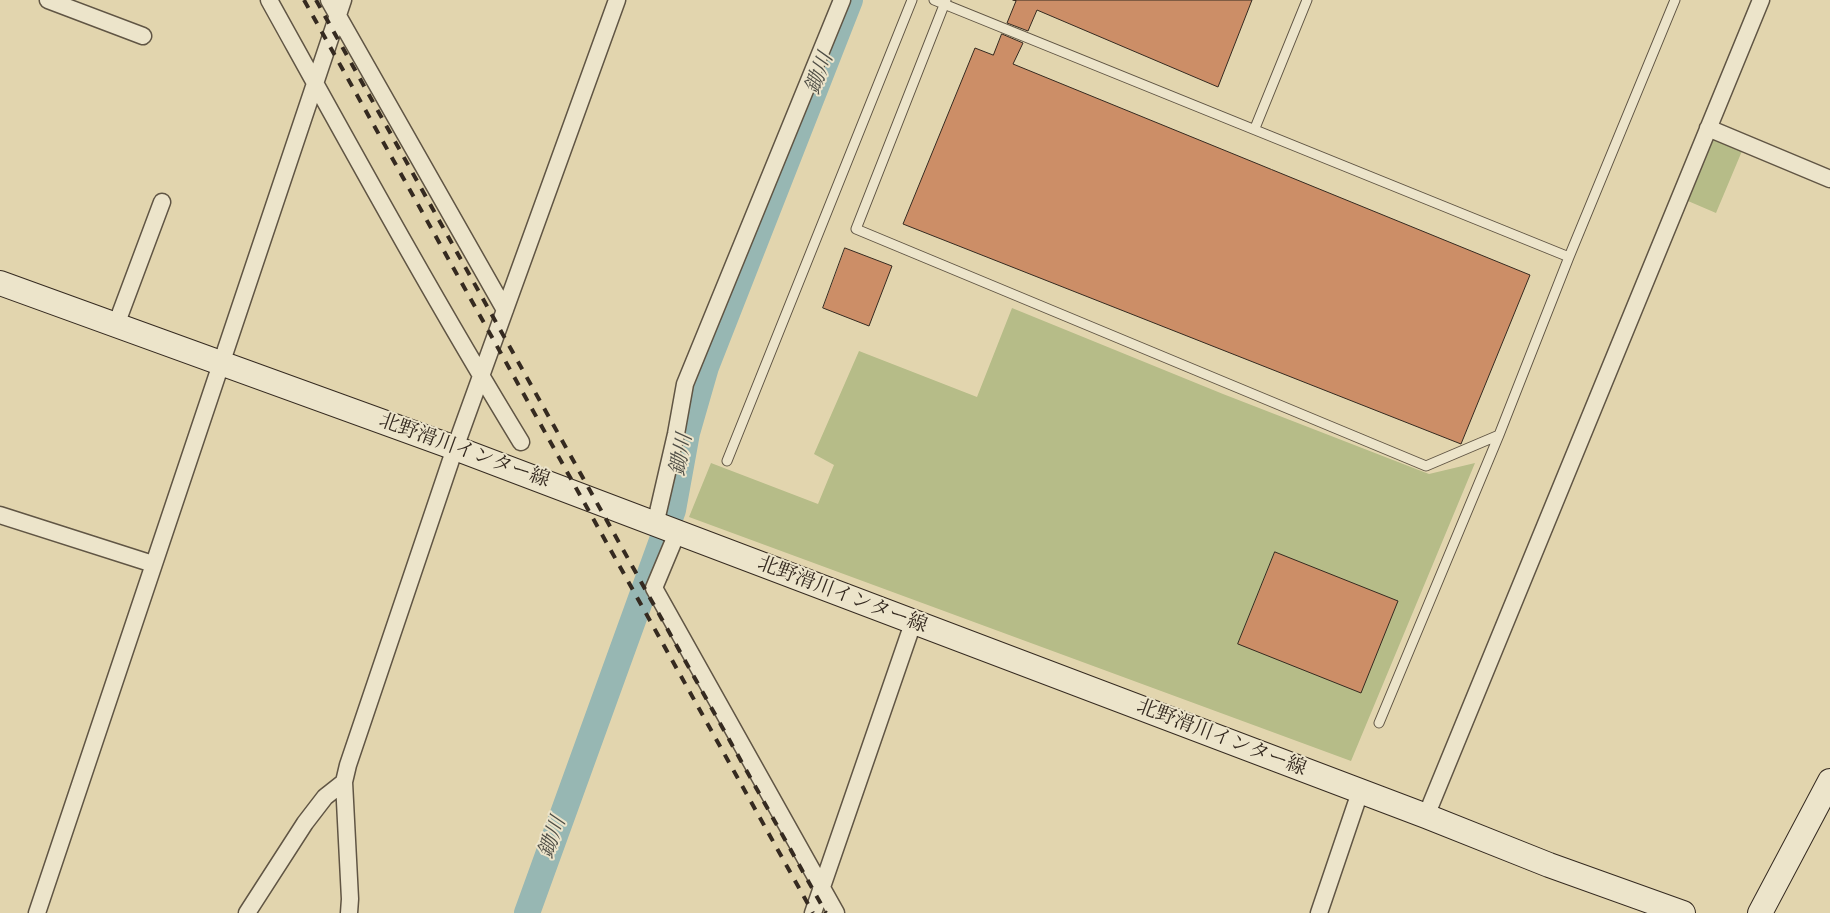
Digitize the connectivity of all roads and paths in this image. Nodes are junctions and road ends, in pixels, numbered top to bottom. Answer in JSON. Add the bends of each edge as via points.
{"nodes":[{"id":1,"x":48,"y":0,"type":"edge"},
{"id":2,"x":269,"y":0,"type":"edge"},
{"id":3,"x":329,"y":0,"type":"edge"},
{"id":4,"x":344,"y":0,"type":"edge"},
{"id":5,"x":617,"y":0,"type":"edge"},
{"id":6,"x":842,"y":0,"type":"edge"},
{"id":7,"x":912,"y":0,"type":"edge"},
{"id":8,"x":934,"y":0,"type":"edge"},
{"id":9,"x":1307,"y":0,"type":"edge"},
{"id":10,"x":1675,"y":0,"type":"edge"},
{"id":11,"x":1761,"y":0,"type":"edge"},
{"id":12,"x":946,"y":2,"type":"edge"},
{"id":13,"x":338,"y":16,"type":"junction"},
{"id":14,"x":143,"y":36,"type":"dead end"},
{"id":15,"x":316,"y":84,"type":"junction"},
{"id":16,"x":1255,"y":128,"type":"junction"},
{"id":17,"x":1708,"y":128,"type":"junction"},
{"id":18,"x":1830,"y":179,"type":"edge"},
{"id":19,"x":162,"y":202,"type":"dead end"},
{"id":20,"x":1569,"y":257,"type":"junction"},
{"id":21,"x":0,"y":283,"type":"edge"},
{"id":22,"x":505,"y":310,"type":"junction"},
{"id":23,"x":116,"y":325,"type":"junction"},
{"id":24,"x":222,"y":364,"type":"junction"},
{"id":25,"x":481,"y":376,"type":"junction"},
{"id":26,"x":1499,"y":435,"type":"junction"},
{"id":27,"x":522,"y":442,"type":"dead end"},
{"id":28,"x":455,"y":448,"type":"junction"},
{"id":29,"x":726,"y":461,"type":"dead end"},
{"id":30,"x":0,"y":515,"type":"edge"},
{"id":31,"x":655,"y":525,"type":"junction"},
{"id":32,"x":677,"y":533,"type":"junction"},
{"id":33,"x":153,"y":564,"type":"junction"},
{"id":34,"x":913,"y":622,"type":"junction"},
{"id":35,"x":1379,"y":723,"type":"dead end"},
{"id":36,"x":1830,"y":781,"type":"edge"},
{"id":37,"x":344,"y":782,"type":"junction"},
{"id":38,"x":1360,"y":792,"type":"junction"},
{"id":39,"x":1426,"y":816,"type":"junction"},
{"id":40,"x":822,"y":887,"type":"junction"},
{"id":41,"x":37,"y":913,"type":"edge"},
{"id":42,"x":247,"y":913,"type":"edge"},
{"id":43,"x":349,"y":913,"type":"edge"},
{"id":44,"x":813,"y":913,"type":"edge"},
{"id":45,"x":836,"y":913,"type":"edge"},
{"id":46,"x":1319,"y":913,"type":"edge"},
{"id":47,"x":1683,"y":913,"type":"edge"},
{"id":48,"x":1760,"y":913,"type":"edge"}],
"edges":[{"from":1,"to":14,"type":"street"},
{"from":2,"to":15,"type":"street"},
{"from":3,"to":13,"type":"street"},
{"from":4,"to":13,"type":"street"},
{"from":5,"to":22,"type":"street"},
{"from":6,"to":31,"type":"street","via":[[684,384]]},
{"from":7,"to":29,"type":"lane"},
{"from":8,"to":12,"type":"lane"},
{"from":9,"to":16,"type":"lane"},
{"from":10,"to":20,"type":"lane"},
{"from":11,"to":17,"type":"street"},
{"from":12,"to":16,"type":"lane"},
{"from":12,"to":26,"type":"lane","via":[[856,229],[1426,466]]},
{"from":13,"to":15,"type":"street"},
{"from":13,"to":22,"type":"street"},
{"from":15,"to":24,"type":"street"},
{"from":15,"to":25,"type":"street"},
{"from":16,"to":20,"type":"lane"},
{"from":17,"to":18,"type":"street"},
{"from":17,"to":39,"type":"street"},
{"from":19,"to":23,"type":"street"},
{"from":20,"to":26,"type":"lane"},
{"from":21,"to":23,"type":"main road","name":"北野滑川インター線"},
{"from":22,"to":25,"type":"street"},
{"from":23,"to":24,"type":"main road","name":"北野滑川インター線"},
{"from":24,"to":28,"type":"main road","name":"北野滑川インター線"},
{"from":24,"to":33,"type":"street"},
{"from":25,"to":27,"type":"street"},
{"from":25,"to":28,"type":"street"},
{"from":26,"to":35,"type":"lane"},
{"from":28,"to":31,"type":"main road","name":"北野滑川インター線"},
{"from":28,"to":37,"type":"street"},
{"from":30,"to":33,"type":"street"},
{"from":31,"to":32,"type":"main road","name":"北野滑川インター線"},
{"from":32,"to":34,"type":"main road","name":"北野滑川インター線"},
{"from":32,"to":40,"type":"street","via":[[654,588]]},
{"from":33,"to":41,"type":"street"},
{"from":34,"to":38,"type":"main road","name":"北野滑川インター線"},
{"from":34,"to":40,"type":"street"},
{"from":36,"to":48,"type":"main road"},
{"from":37,"to":42,"type":"street","via":[[325,797],[304,823]]},
{"from":37,"to":43,"type":"street"},
{"from":38,"to":39,"type":"main road","name":"北野滑川インター線"},
{"from":38,"to":46,"type":"street"},
{"from":39,"to":47,"type":"main road","name":"北野滑川インター線"},
{"from":40,"to":44,"type":"street"},
{"from":40,"to":45,"type":"street"}]}
